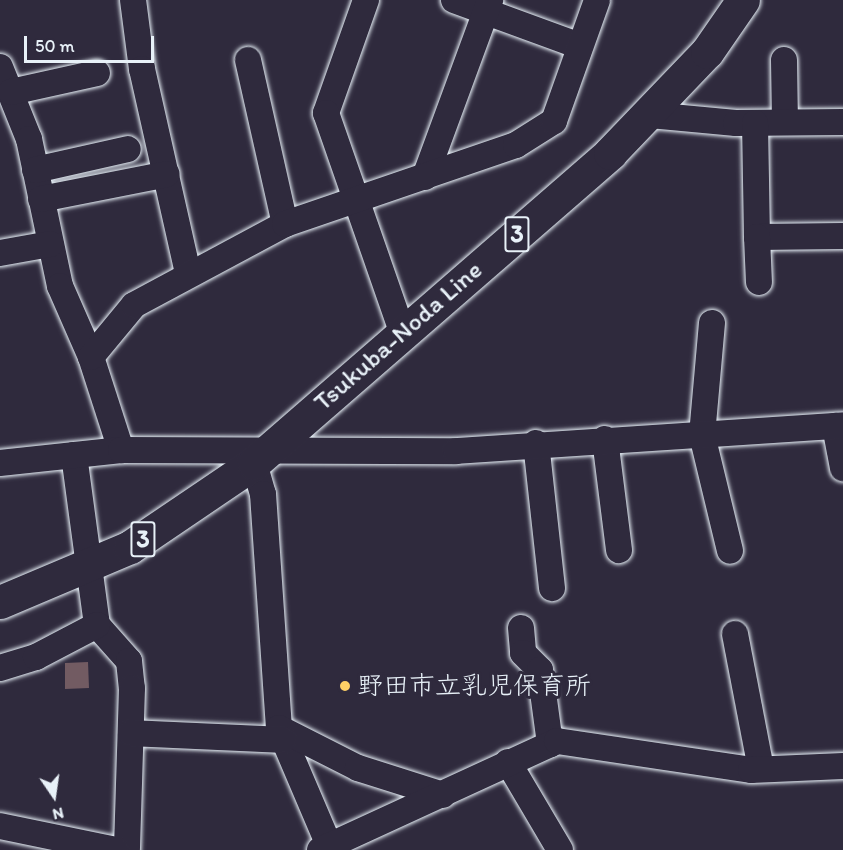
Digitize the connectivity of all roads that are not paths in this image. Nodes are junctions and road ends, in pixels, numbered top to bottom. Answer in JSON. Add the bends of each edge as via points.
{"nodes":[{"id":1,"x":133,"y":0,"type":"edge"},
{"id":2,"x":366,"y":0,"type":"edge"},
{"id":3,"x":454,"y":0,"type":"edge"},
{"id":4,"x":597,"y":0,"type":"edge"},
{"id":5,"x":743,"y":0,"type":"edge"},
{"id":6,"x":488,"y":6,"type":"edge"},
{"id":7,"x":580,"y":46,"type":"junction"},
{"id":8,"x":248,"y":60,"type":"dead end"},
{"id":9,"x":784,"y":60,"type":"dead end"},
{"id":10,"x":0,"y":67,"type":"edge"},
{"id":11,"x":97,"y":73,"type":"dead end"},
{"id":12,"x":11,"y":92,"type":"junction"},
{"id":13,"x":650,"y":115,"type":"junction"},
{"id":14,"x":785,"y":122,"type":"junction"},
{"id":15,"x":843,"y":122,"type":"edge"},
{"id":16,"x":755,"y":123,"type":"junction"},
{"id":17,"x":128,"y":149,"type":"dead end"},
{"id":18,"x":35,"y":170,"type":"junction"},
{"id":19,"x":167,"y":174,"type":"junction"},
{"id":20,"x":425,"y":177,"type":"junction"},
{"id":21,"x":41,"y":199,"type":"junction"},
{"id":22,"x":354,"y":200,"type":"junction"},
{"id":23,"x":285,"y":224,"type":"junction"},
{"id":24,"x":843,"y":236,"type":"edge"},
{"id":25,"x":757,"y":237,"type":"junction"},
{"id":26,"x":50,"y":244,"type":"junction"},
{"id":27,"x":0,"y":253,"type":"edge"},
{"id":28,"x":189,"y":273,"type":"junction"},
{"id":29,"x":759,"y":282,"type":"dead end"},
{"id":30,"x":712,"y":323,"type":"dead end"},
{"id":31,"x":402,"y":331,"type":"junction"},
{"id":32,"x":91,"y":357,"type":"junction"},
{"id":33,"x":839,"y":426,"type":"edge"},
{"id":34,"x":702,"y":435,"type":"junction"},
{"id":35,"x":605,"y":439,"type":"junction"},
{"id":36,"x":536,"y":443,"type":"junction"},
{"id":37,"x":121,"y":450,"type":"junction"},
{"id":38,"x":74,"y":454,"type":"junction"},
{"id":39,"x":262,"y":455,"type":"junction"},
{"id":40,"x":0,"y":463,"type":"edge"},
{"id":41,"x":843,"y":468,"type":"edge"},
{"id":42,"x":619,"y":550,"type":"dead end"},
{"id":43,"x":730,"y":551,"type":"dead end"},
{"id":44,"x":87,"y":567,"type":"junction"},
{"id":45,"x":552,"y":588,"type":"dead end"},
{"id":46,"x":0,"y":602,"type":"edge"},
{"id":47,"x":97,"y":625,"type":"junction"},
{"id":48,"x":521,"y":628,"type":"dead end"},
{"id":49,"x":735,"y":634,"type":"dead end"},
{"id":50,"x":0,"y":668,"type":"edge"},
{"id":51,"x":130,"y":733,"type":"junction"},
{"id":52,"x":281,"y":734,"type":"junction"},
{"id":53,"x":550,"y":744,"type":"junction"},
{"id":54,"x":508,"y":762,"type":"junction"},
{"id":55,"x":843,"y":766,"type":"edge"},
{"id":56,"x":761,"y":769,"type":"junction"},
{"id":57,"x":443,"y":795,"type":"junction"},
{"id":58,"x":0,"y":826,"type":"edge"},
{"id":59,"x":331,"y":847,"type":"edge"},
{"id":60,"x":116,"y":850,"type":"edge"},
{"id":61,"x":126,"y":850,"type":"edge"},
{"id":62,"x":561,"y":850,"type":"edge"}],
"edges":[{"from":1,"to":19,"type":"street","via":[[142,69]]},
{"from":2,"to":22,"type":"street","via":[[326,113]]},
{"from":3,"to":6,"type":"street"},
{"from":4,"to":7,"type":"street"},
{"from":5,"to":13,"type":"main road","name":"Tsukuba-Noda Line","number":"3","via":[[707,52]]},
{"from":6,"to":7,"type":"street"},
{"from":6,"to":20,"type":"street"},
{"from":7,"to":20,"type":"street","via":[[554,121],[516,145]]},
{"from":8,"to":23,"type":"street"},
{"from":9,"to":14,"type":"street"},
{"from":10,"to":12,"type":"street"},
{"from":11,"to":12,"type":"street"},
{"from":12,"to":18,"type":"street"},
{"from":13,"to":16,"type":"street"},
{"from":13,"to":31,"type":"main road","name":"Tsukuba-Noda Line","number":"3"},
{"from":14,"to":15,"type":"street"},
{"from":14,"to":16,"type":"street"},
{"from":16,"to":25,"type":"street"},
{"from":17,"to":18,"type":"street"},
{"from":18,"to":21,"type":"street"},
{"from":19,"to":21,"type":"street"},
{"from":19,"to":28,"type":"street"},
{"from":20,"to":22,"type":"street"},
{"from":21,"to":26,"type":"street"},
{"from":22,"to":23,"type":"street"},
{"from":22,"to":31,"type":"street"},
{"from":23,"to":28,"type":"street"},
{"from":24,"to":25,"type":"street"},
{"from":25,"to":29,"type":"street"},
{"from":26,"to":27,"type":"street"},
{"from":26,"to":32,"type":"street","via":[[60,286]]},
{"from":28,"to":32,"type":"street","via":[[134,305]]},
{"from":30,"to":34,"type":"street"},
{"from":31,"to":39,"type":"main road","name":"Tsukuba-Noda Line","number":"3"},
{"from":32,"to":37,"type":"street"},
{"from":33,"to":34,"type":"street"},
{"from":33,"to":41,"type":"street"},
{"from":34,"to":35,"type":"street"},
{"from":34,"to":43,"type":"street"},
{"from":35,"to":36,"type":"street"},
{"from":35,"to":42,"type":"street"},
{"from":36,"to":39,"type":"street","via":[[370,454]]},
{"from":36,"to":45,"type":"street"},
{"from":37,"to":38,"type":"street"},
{"from":37,"to":39,"type":"street"},
{"from":38,"to":40,"type":"street"},
{"from":38,"to":44,"type":"street"},
{"from":39,"to":44,"type":"main road","name":"Tsukuba-Noda Line","number":"3","via":[[164,527]]},
{"from":39,"to":52,"type":"street"},
{"from":44,"to":46,"type":"main road","name":"Tsukuba-Noda Line","number":"3"},
{"from":44,"to":47,"type":"street"},
{"from":47,"to":50,"type":"street","via":[[36,657]]},
{"from":47,"to":51,"type":"street","via":[[129,661]]},
{"from":48,"to":53,"type":"street","via":[[523,652],[540,670]]},
{"from":49,"to":56,"type":"street"},
{"from":51,"to":52,"type":"street"},
{"from":51,"to":61,"type":"street"},
{"from":52,"to":57,"type":"street","via":[[358,768]]},
{"from":52,"to":59,"type":"street"},
{"from":53,"to":54,"type":"street"},
{"from":53,"to":56,"type":"street"},
{"from":54,"to":57,"type":"street"},
{"from":54,"to":62,"type":"street"},
{"from":55,"to":56,"type":"street"},
{"from":57,"to":59,"type":"street"},
{"from":58,"to":60,"type":"street"}]}
